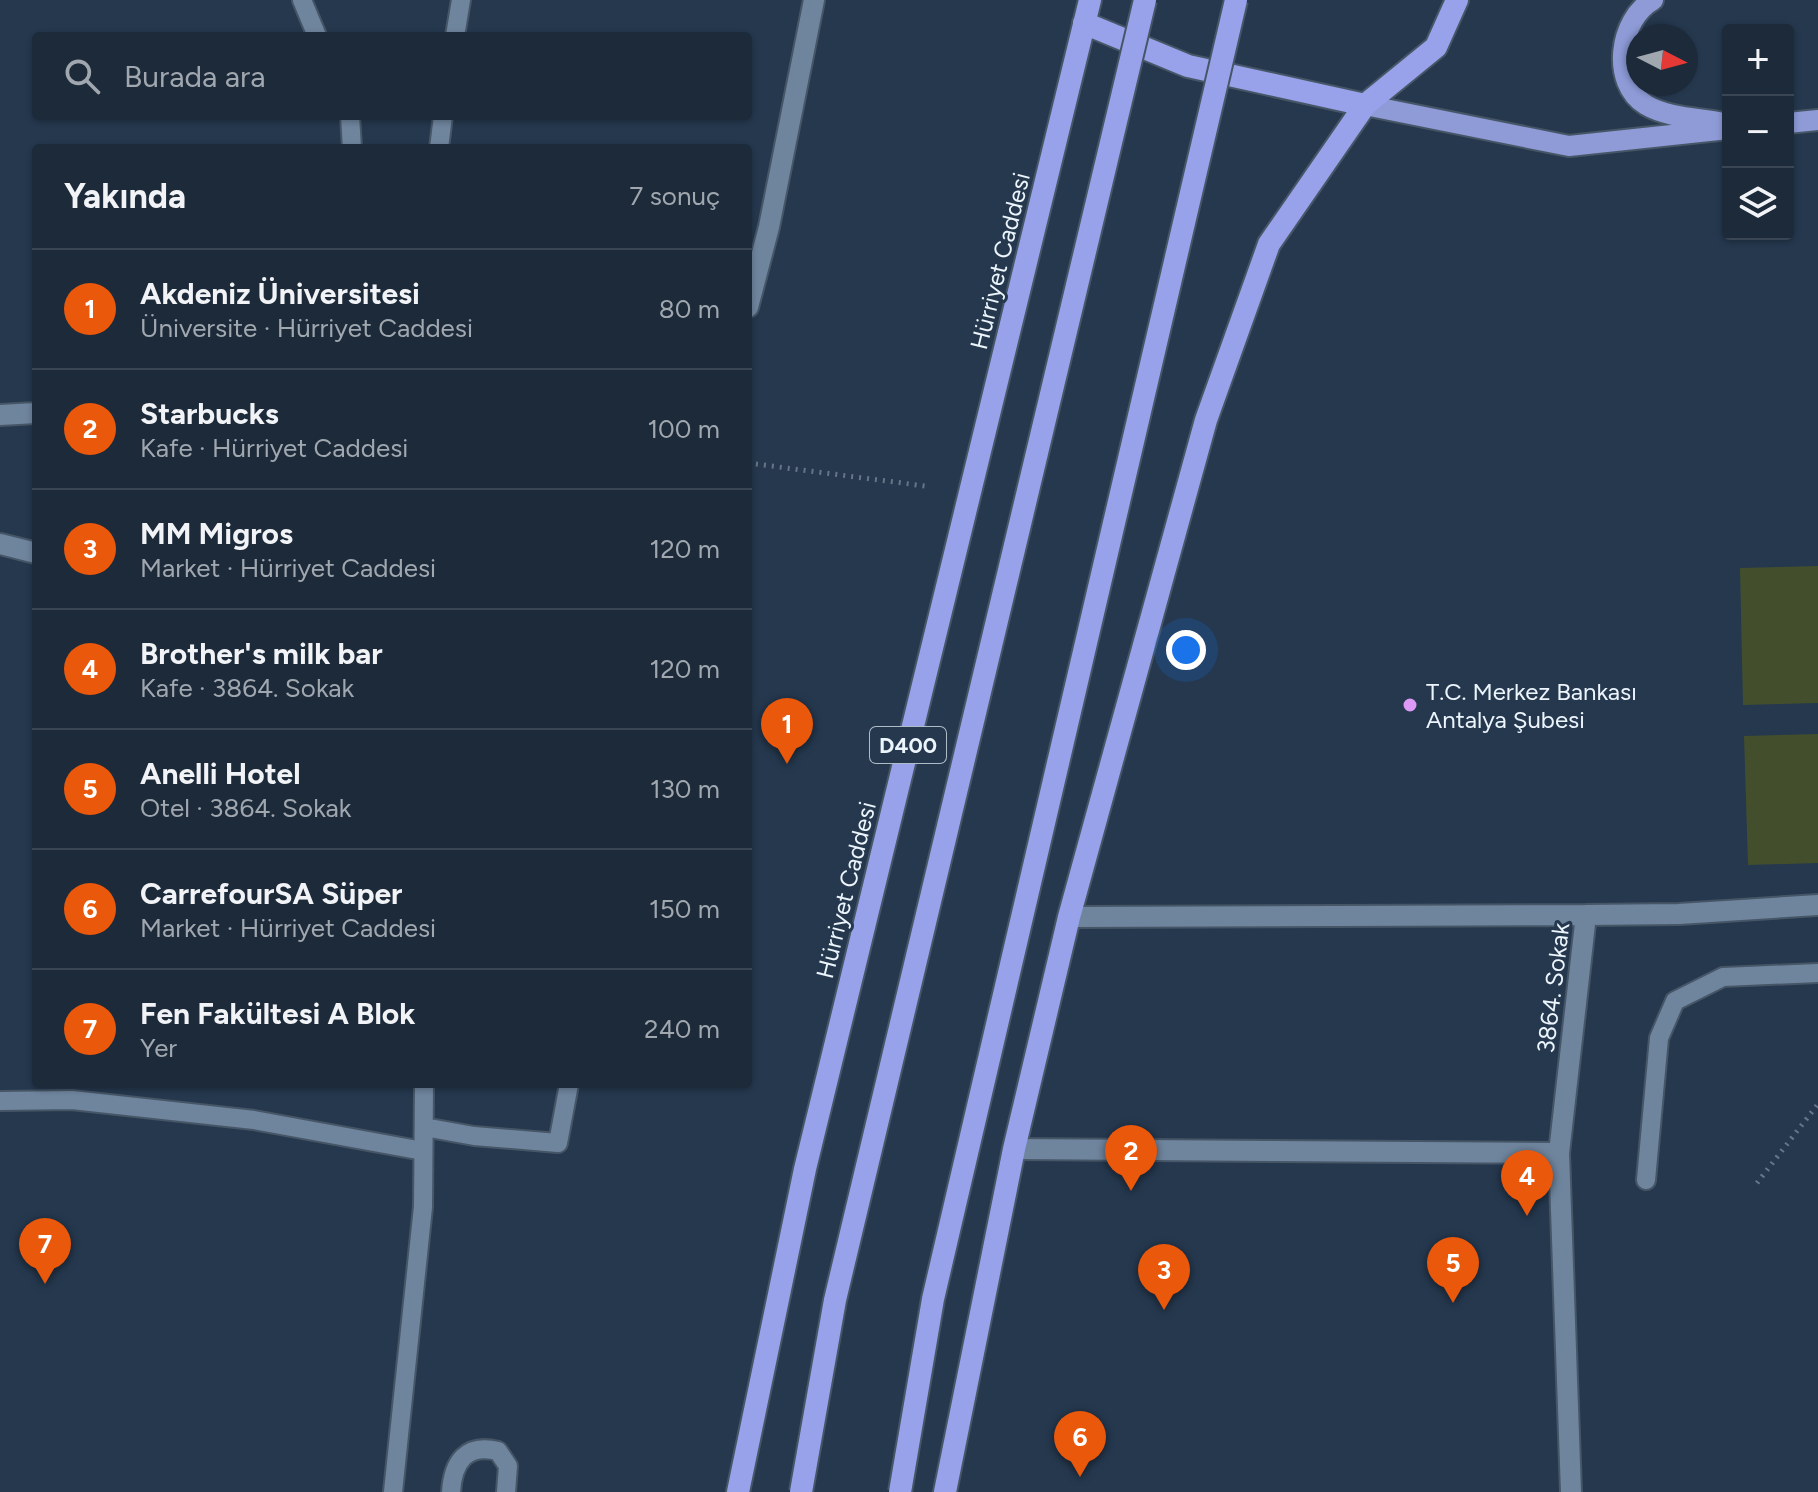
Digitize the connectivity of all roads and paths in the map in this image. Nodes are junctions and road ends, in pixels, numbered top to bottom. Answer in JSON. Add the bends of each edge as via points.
{"nodes":[{"id":1,"x":302,"y":0,"type":"edge"},
{"id":2,"x":461,"y":0,"type":"edge"},
{"id":3,"x":814,"y":0,"type":"edge"},
{"id":4,"x":1090,"y":0,"type":"edge"},
{"id":5,"x":1145,"y":0,"type":"edge"},
{"id":6,"x":1236,"y":0,"type":"edge"},
{"id":7,"x":1457,"y":0,"type":"edge"},
{"id":8,"x":1653,"y":0,"type":"edge"},
{"id":9,"x":1084,"y":23,"type":"junction"},
{"id":10,"x":315,"y":32,"type":"edge"},
{"id":11,"x":456,"y":32,"type":"edge"},
{"id":12,"x":1365,"y":105,"type":"junction"},
{"id":13,"x":350,"y":120,"type":"edge"},
{"id":14,"x":442,"y":120,"type":"edge"},
{"id":15,"x":1818,"y":120,"type":"edge"},
{"id":16,"x":1794,"y":122,"type":"edge"},
{"id":17,"x":1722,"y":125,"type":"edge"},
{"id":18,"x":1722,"y":127,"type":"edge"},
{"id":19,"x":352,"y":144,"type":"edge"},
{"id":20,"x":440,"y":144,"type":"edge"},
{"id":21,"x":769,"y":227,"type":"junction"},
{"id":22,"x":752,"y":245,"type":"edge"},
{"id":23,"x":752,"y":292,"type":"edge"},
{"id":24,"x":32,"y":413,"type":"edge"},
{"id":25,"x":0,"y":415,"type":"edge"},
{"id":26,"x":752,"y":464,"type":"edge"},
{"id":27,"x":925,"y":486,"type":"dead end"},
{"id":28,"x":0,"y":544,"type":"edge"},
{"id":29,"x":32,"y":552,"type":"edge"},
{"id":30,"x":1818,"y":905,"type":"edge"},
{"id":31,"x":1586,"y":915,"type":"junction"},
{"id":32,"x":1069,"y":917,"type":"junction"},
{"id":33,"x":1818,"y":973,"type":"edge"},
{"id":34,"x":424,"y":1088,"type":"edge"},
{"id":35,"x":568,"y":1088,"type":"edge"},
{"id":36,"x":0,"y":1101,"type":"edge"},
{"id":37,"x":1818,"y":1104,"type":"edge"},
{"id":38,"x":424,"y":1127,"type":"junction"},
{"id":39,"x":1014,"y":1149,"type":"junction"},
{"id":40,"x":423,"y":1151,"type":"junction"},
{"id":41,"x":1559,"y":1153,"type":"junction"},
{"id":42,"x":1646,"y":1180,"type":"dead end"},
{"id":43,"x":1757,"y":1183,"type":"dead end"},
{"id":44,"x":393,"y":1492,"type":"edge"},
{"id":45,"x":451,"y":1492,"type":"edge"},
{"id":46,"x":506,"y":1492,"type":"edge"},
{"id":47,"x":738,"y":1492,"type":"edge"},
{"id":48,"x":801,"y":1492,"type":"edge"},
{"id":49,"x":900,"y":1492,"type":"edge"},
{"id":50,"x":945,"y":1492,"type":"edge"},
{"id":51,"x":1571,"y":1492,"type":"edge"}],
"edges":[{"from":1,"to":10,"type":"lane"},
{"from":2,"to":11,"type":"lane"},
{"from":3,"to":21,"type":"street"},
{"from":4,"to":9,"type":"highway","name":"Hürriyet Caddesi","number":"D400"},
{"from":5,"to":48,"type":"highway","bridge":true,"via":[[835,1300]]},
{"from":6,"to":49,"type":"highway","bridge":true,"via":[[933,1299]]},
{"from":7,"to":12,"type":"highway","via":[[1436,47]]},
{"from":8,"to":17,"type":"main road","via":[[1632,17],[1623,45],[1631,89],[1645,104],[1665,112]]},
{"from":9,"to":12,"type":"highway","via":[[1188,66]]},
{"from":9,"to":47,"type":"highway","name":"Hürriyet Caddesi","number":"D400","via":[[805,1169]]},
{"from":12,"to":18,"type":"main road","via":[[1569,146]]},
{"from":12,"to":32,"type":"highway","via":[[1269,244],[1206,420]]},
{"from":13,"to":19,"type":"lane"},
{"from":14,"to":20,"type":"lane"},
{"from":15,"to":16,"type":"main road"},
{"from":21,"to":22,"type":"street"},
{"from":21,"to":23,"type":"street"},
{"from":24,"to":25,"type":"street"},
{"from":26,"to":27,"type":"path"},
{"from":28,"to":29,"type":"street"},
{"from":30,"to":31,"type":"street","name":"3864. Sokak"},
{"from":31,"to":32,"type":"street"},
{"from":31,"to":41,"type":"street","name":"3864. Sokak"},
{"from":32,"to":39,"type":"highway"},
{"from":33,"to":42,"type":"lane","via":[[1723,977],[1675,1001],[1659,1038]]},
{"from":34,"to":38,"type":"lane"},
{"from":35,"to":38,"type":"lane","via":[[558,1143]]},
{"from":36,"to":40,"type":"lane","via":[[72,1100],[254,1120]]},
{"from":37,"to":43,"type":"path"},
{"from":38,"to":40,"type":"lane"},
{"from":39,"to":41,"type":"street"},
{"from":39,"to":50,"type":"highway"},
{"from":40,"to":44,"type":"lane","via":[[423,1207]]},
{"from":41,"to":51,"type":"street","name":"3864. Sokak"},
{"from":45,"to":46,"type":"lane","via":[[461,1457],[482,1447],[498,1451],[508,1466]]}]}
